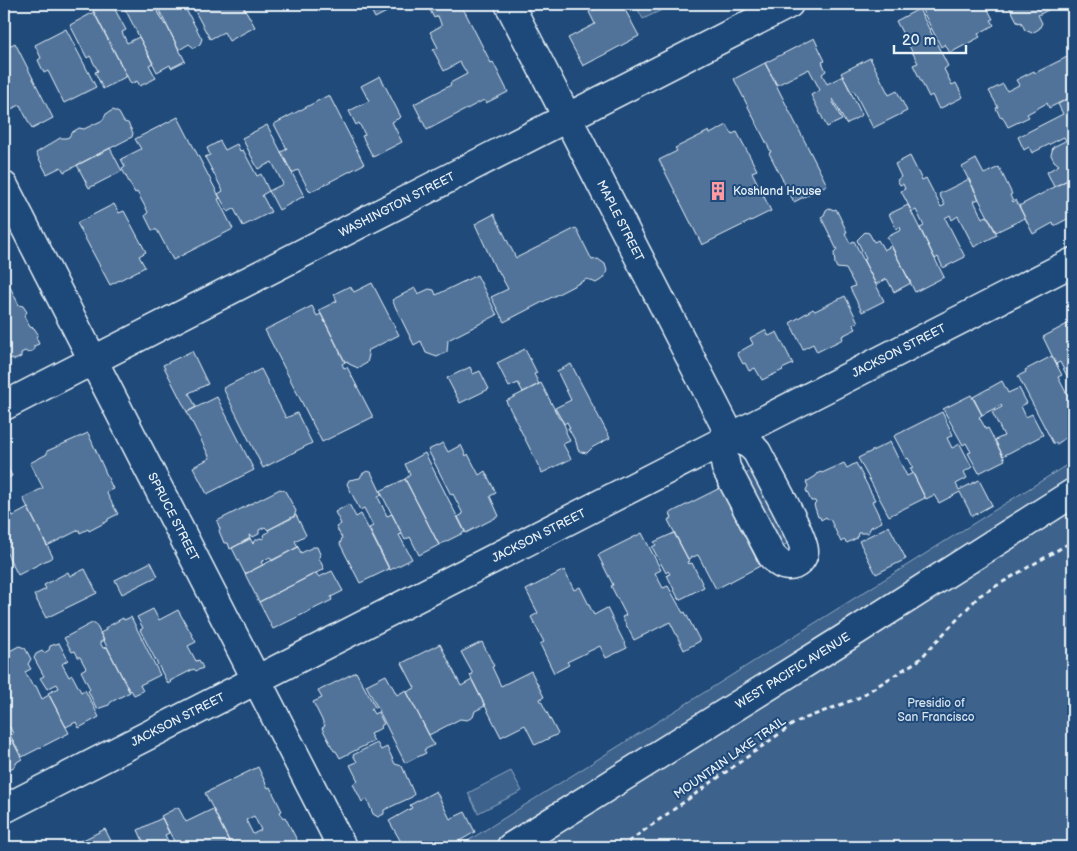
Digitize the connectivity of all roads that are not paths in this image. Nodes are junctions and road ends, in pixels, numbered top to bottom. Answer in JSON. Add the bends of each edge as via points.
{"nodes":[{"id":1,"x":509,"y":4,"type":"edge"},
{"id":2,"x":789,"y":4,"type":"edge"},
{"id":3,"x":567,"y":118,"type":"junction"},
{"id":4,"x":4,"y":186,"type":"edge"},
{"id":5,"x":1073,"y":262,"type":"edge"},
{"id":6,"x":93,"y":360,"type":"junction"},
{"id":7,"x":4,"y":406,"type":"edge"},
{"id":8,"x":731,"y":438,"type":"junction"},
{"id":9,"x":1073,"y":493,"type":"edge"},
{"id":10,"x":256,"y":680,"type":"junction"},
{"id":11,"x":4,"y":809,"type":"edge"},
{"id":12,"x":342,"y":847,"type":"edge"},
{"id":13,"x":511,"y":847,"type":"edge"}],
"edges":[{"from":1,"to":3,"type":"street","name":"MAPLE STREET"},
{"from":2,"to":3,"type":"street","name":"WASHINGTON STREET"},
{"from":3,"to":6,"type":"street","name":"WASHINGTON STREET"},
{"from":3,"to":8,"type":"street","name":"MAPLE STREET"},
{"from":4,"to":6,"type":"street","name":"SPRUCE STREET"},
{"from":5,"to":8,"type":"street","name":"JACKSON STREET"},
{"from":6,"to":7,"type":"street","name":"WASHINGTON STREET"},
{"from":6,"to":10,"type":"street","name":"SPRUCE STREET"},
{"from":8,"to":10,"type":"street","name":"JACKSON STREET"},
{"from":9,"to":13,"type":"street","name":"WEST PACIFIC AVENUE"},
{"from":10,"to":11,"type":"street","name":"JACKSON STREET"},
{"from":10,"to":12,"type":"street","name":"SPRUCE STREET"}]}
